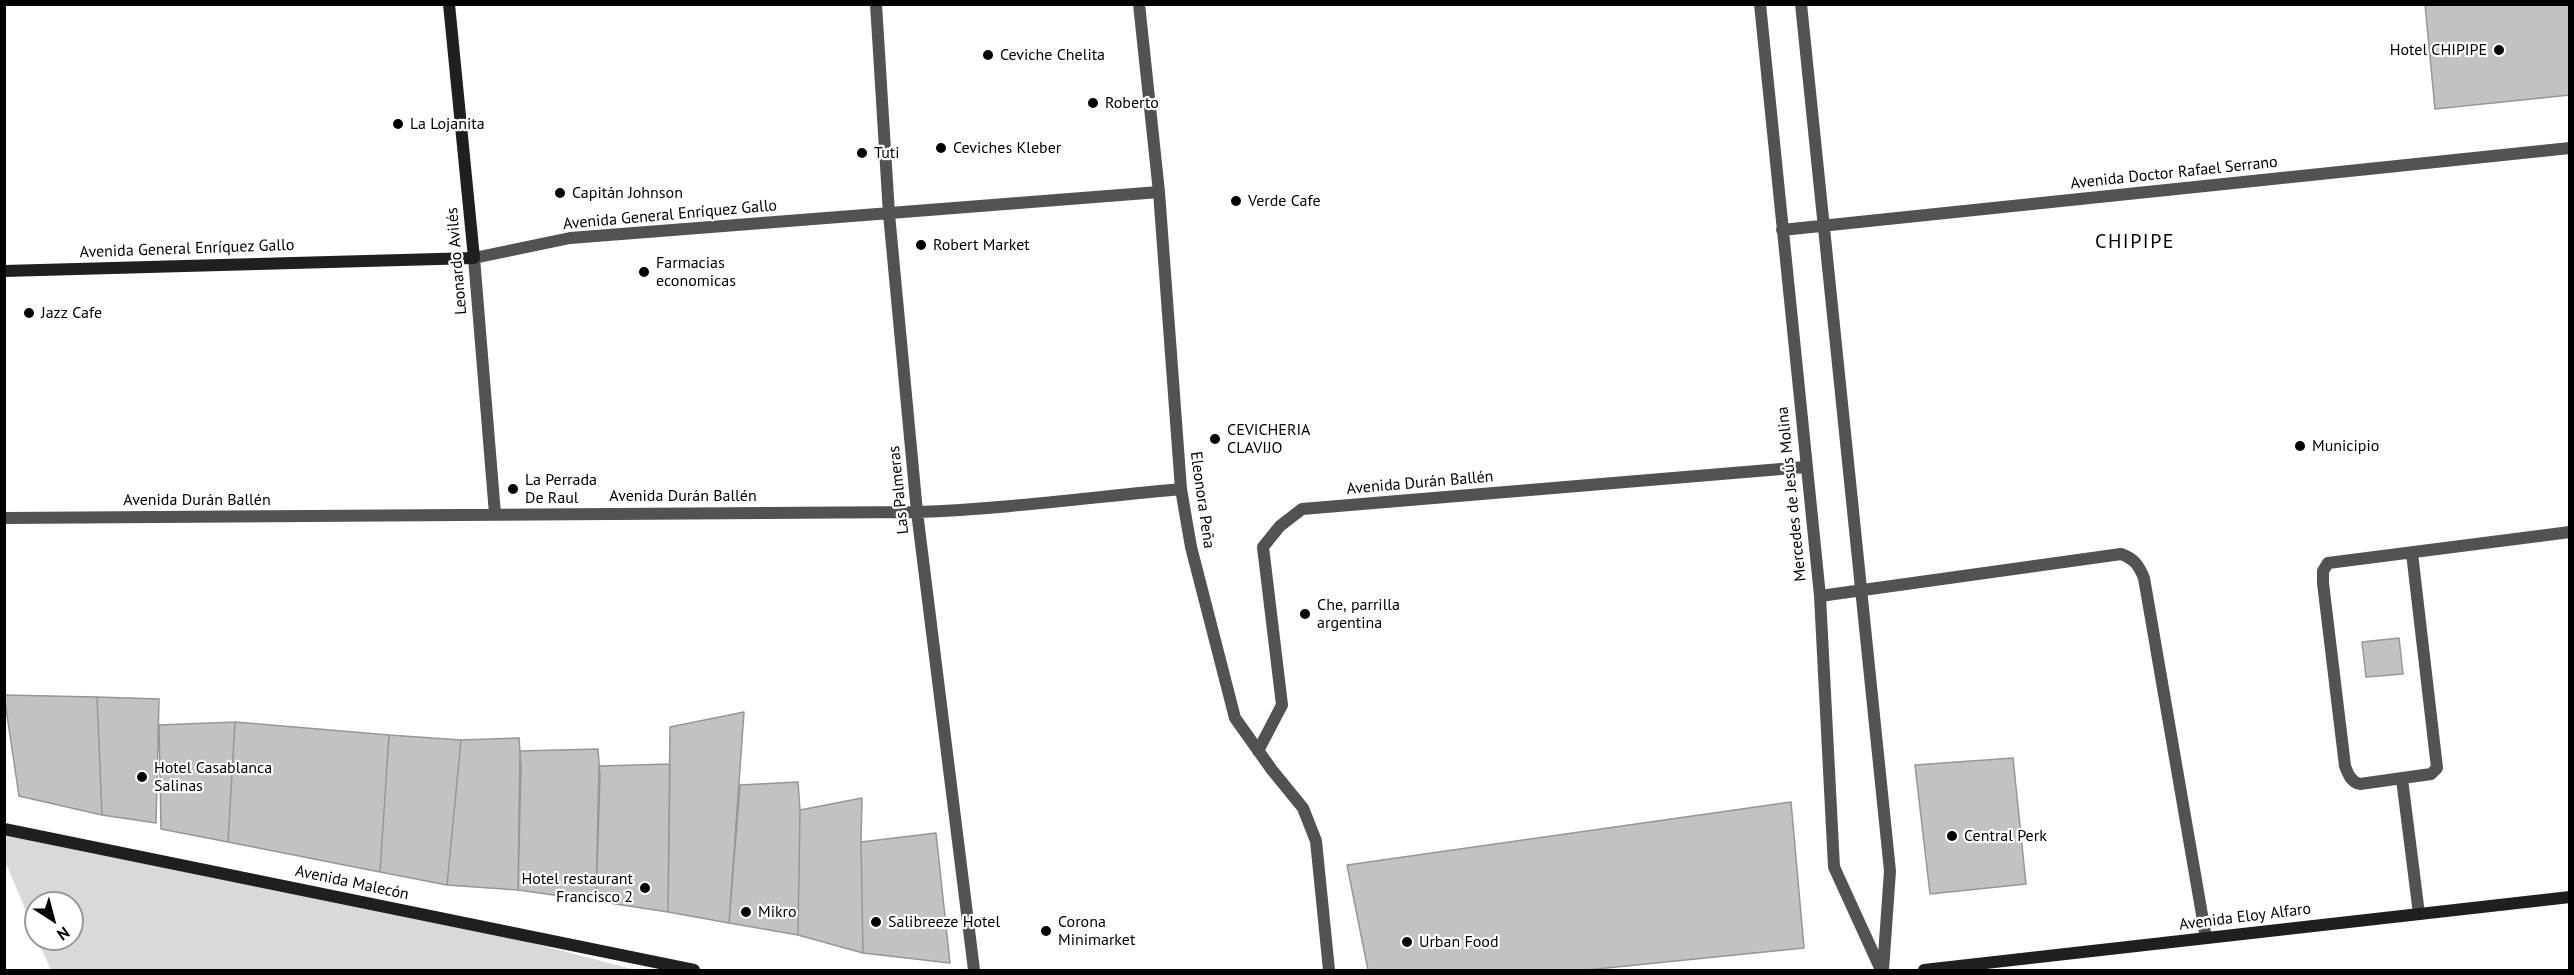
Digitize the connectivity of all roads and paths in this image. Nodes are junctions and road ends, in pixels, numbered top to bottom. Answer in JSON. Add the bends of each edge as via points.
{"nodes":[{"id":1,"x":449,"y":4,"type":"edge"},
{"id":2,"x":876,"y":4,"type":"edge"},
{"id":3,"x":1139,"y":4,"type":"edge"},
{"id":4,"x":1760,"y":4,"type":"edge"},
{"id":5,"x":1801,"y":4,"type":"edge"},
{"id":6,"x":2570,"y":148,"type":"edge"},
{"id":7,"x":1159,"y":192,"type":"junction"},
{"id":8,"x":889,"y":214,"type":"junction"},
{"id":9,"x":1823,"y":226,"type":"junction"},
{"id":10,"x":1782,"y":230,"type":"junction"},
{"id":11,"x":474,"y":258,"type":"junction"},
{"id":12,"x":4,"y":271,"type":"edge"},
{"id":13,"x":1805,"y":467,"type":"junction"},
{"id":14,"x":1180,"y":489,"type":"junction"},
{"id":15,"x":917,"y":512,"type":"junction"},
{"id":16,"x":495,"y":514,"type":"junction"},
{"id":17,"x":4,"y":518,"type":"edge"},
{"id":18,"x":2570,"y":532,"type":"edge"},
{"id":19,"x":2412,"y":553,"type":"junction"},
{"id":20,"x":1862,"y":590,"type":"junction"},
{"id":21,"x":1820,"y":596,"type":"junction"},
{"id":22,"x":1258,"y":751,"type":"junction"},
{"id":23,"x":2402,"y":779,"type":"junction"},
{"id":24,"x":4,"y":829,"type":"edge"},
{"id":25,"x":2570,"y":897,"type":"edge"},
{"id":26,"x":2419,"y":914,"type":"junction"},
{"id":27,"x":2206,"y":938,"type":"junction"},
{"id":28,"x":694,"y":970,"type":"edge"},
{"id":29,"x":974,"y":970,"type":"edge"},
{"id":30,"x":1329,"y":970,"type":"edge"},
{"id":31,"x":1882,"y":970,"type":"edge"},
{"id":32,"x":1924,"y":970,"type":"edge"}],
"edges":[{"from":1,"to":11,"type":"main road","name":"Leonardo Avilés"},
{"from":2,"to":8,"type":"street","name":"Las Palmeras"},
{"from":3,"to":7,"type":"street","name":"Eleonora Peña"},
{"from":4,"to":10,"type":"street","name":"Mercedes de Jesús Molina"},
{"from":5,"to":9,"type":"street","name":"Mercedes de Jesús Molina"},
{"from":6,"to":9,"type":"street","name":"Avenida Doctor Rafael Serrano"},
{"from":7,"to":8,"type":"street","name":"Avenida General Enríquez Gallo"},
{"from":7,"to":14,"type":"street","name":"Eleonora Peña"},
{"from":8,"to":11,"type":"street","name":"Avenida General Enríquez Gallo","via":[[570,238]]},
{"from":8,"to":15,"type":"street","name":"Las Palmeras"},
{"from":9,"to":10,"type":"street","name":"Avenida Doctor Rafael Serrano"},
{"from":9,"to":20,"type":"street","name":"Mercedes de Jesús Molina"},
{"from":10,"to":13,"type":"street","name":"Mercedes de Jesús Molina"},
{"from":11,"to":12,"type":"main road","name":"Avenida General Enríquez Gallo"},
{"from":11,"to":16,"type":"street","name":"Leonardo Avilés"},
{"from":13,"to":21,"type":"street","name":"Mercedes de Jesús Molina"},
{"from":13,"to":22,"type":"street","name":"Avenida Durán Ballén","via":[[1302,509],[1280,526],[1263,547],[1282,705]]},
{"from":14,"to":15,"type":"street","name":"Avenida Durán Ballén","via":[[984,510]]},
{"from":14,"to":22,"type":"street","name":"Eleonora Peña","via":[[1235,718]]},
{"from":15,"to":16,"type":"street","name":"Avenida Durán Ballén"},
{"from":15,"to":29,"type":"street","name":"Las Palmeras"},
{"from":16,"to":17,"type":"street","name":"Avenida Durán Ballén"},
{"from":18,"to":19,"type":"street"},
{"from":19,"to":23,"type":"street","via":[[2438,762],[2431,774]]},
{"from":19,"to":23,"type":"street","via":[[2338,560],[2328,563],[2323,571],[2348,775],[2360,784]]},
{"from":20,"to":21,"type":"street"},
{"from":20,"to":27,"type":"street","via":[[2121,555],[2138,565],[2144,578]]},
{"from":20,"to":31,"type":"street","name":"Mercedes de Jesús Molina","via":[[1890,871]]},
{"from":21,"to":31,"type":"street","name":"Mercedes de Jesús Molina","via":[[1834,867]]},
{"from":22,"to":30,"type":"street","name":"Eleonora Peña","via":[[1303,808],[1316,841]]},
{"from":23,"to":26,"type":"street"},
{"from":24,"to":28,"type":"main road","name":"Avenida Malecón"},
{"from":25,"to":26,"type":"main road","name":"Avenida Eloy Alfaro"},
{"from":26,"to":27,"type":"main road","name":"Avenida Eloy Alfaro"},
{"from":27,"to":32,"type":"main road","name":"Avenida Eloy Alfaro"}]}
